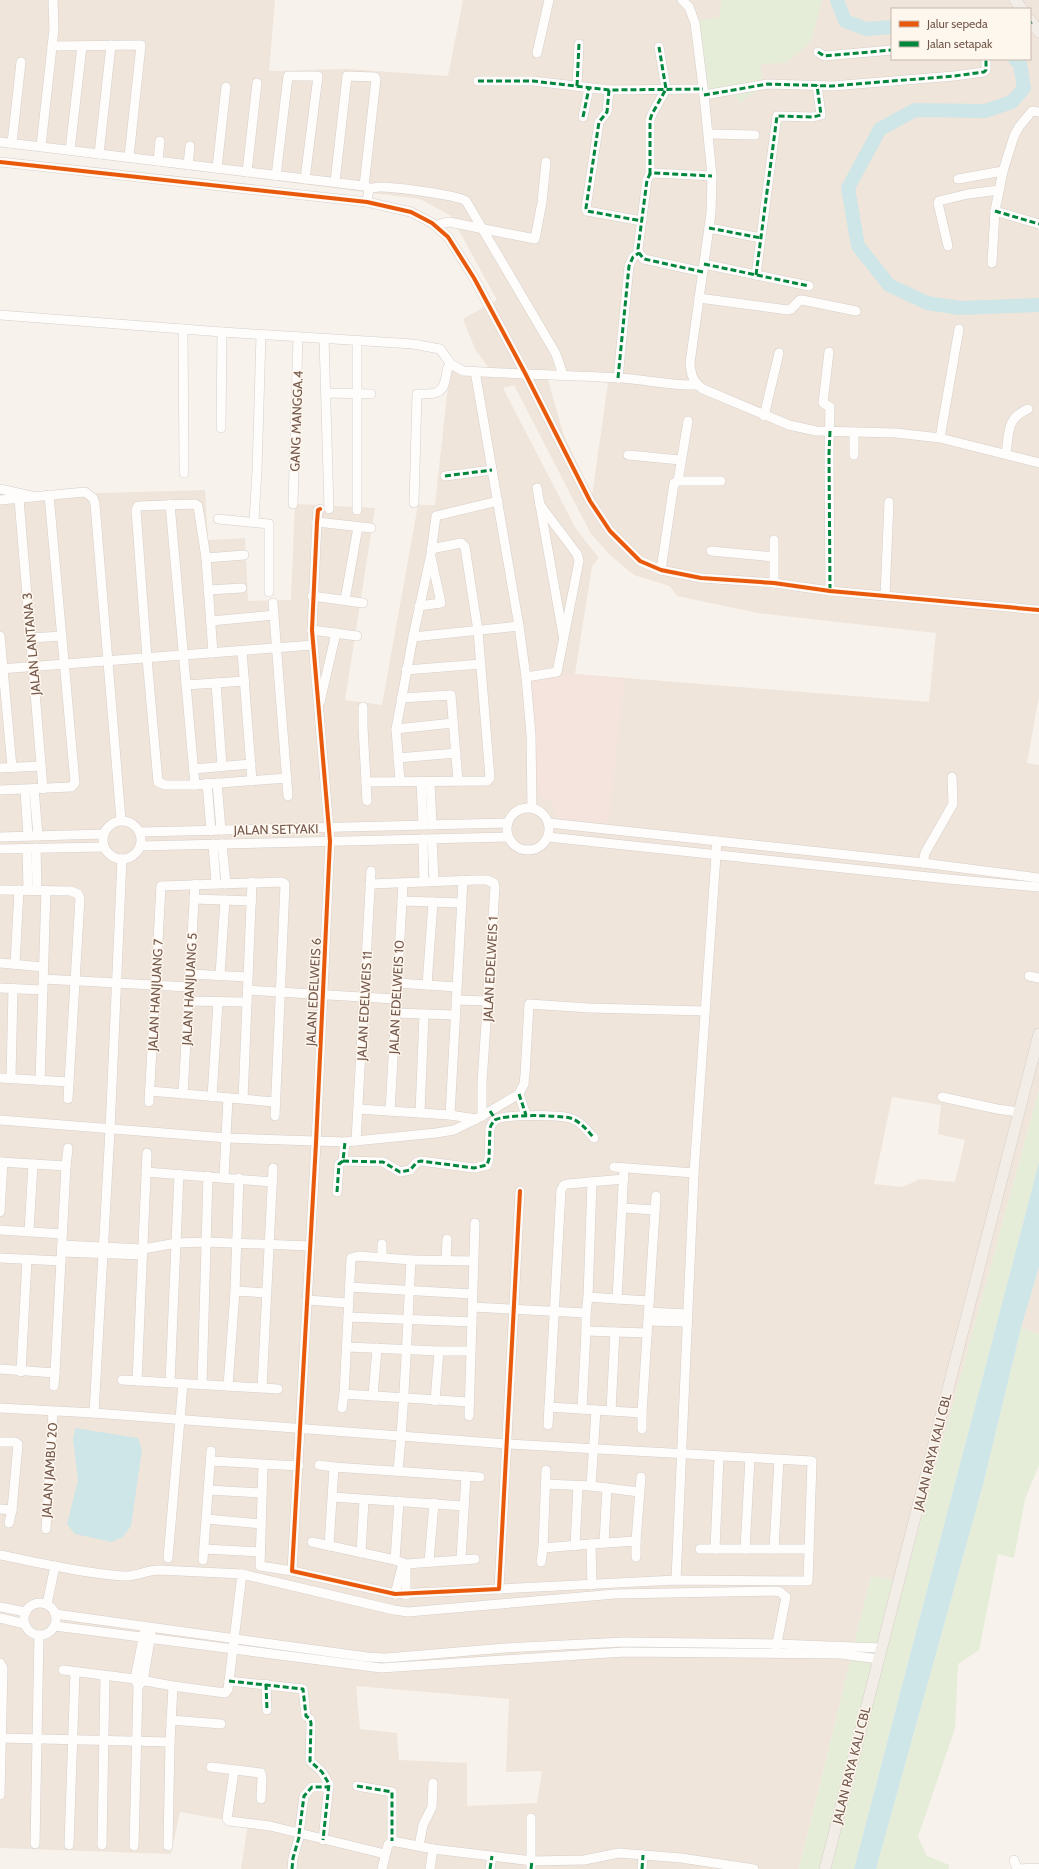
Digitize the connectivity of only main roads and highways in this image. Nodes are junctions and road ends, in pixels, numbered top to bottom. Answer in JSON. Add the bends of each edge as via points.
{"nodes":[{"id":1,"x":1031,"y":22,"type":"edge"},
{"id":2,"x":1039,"y":32,"type":"edge"},
{"id":3,"x":1039,"y":1034,"type":"edge"},
{"id":4,"x":825,"y":1869,"type":"edge"}],
"edges":[{"from":1,"to":2,"type":"main road"},
{"from":3,"to":4,"type":"main road","name":"JALAN RAYA KALI CBL"}]}
